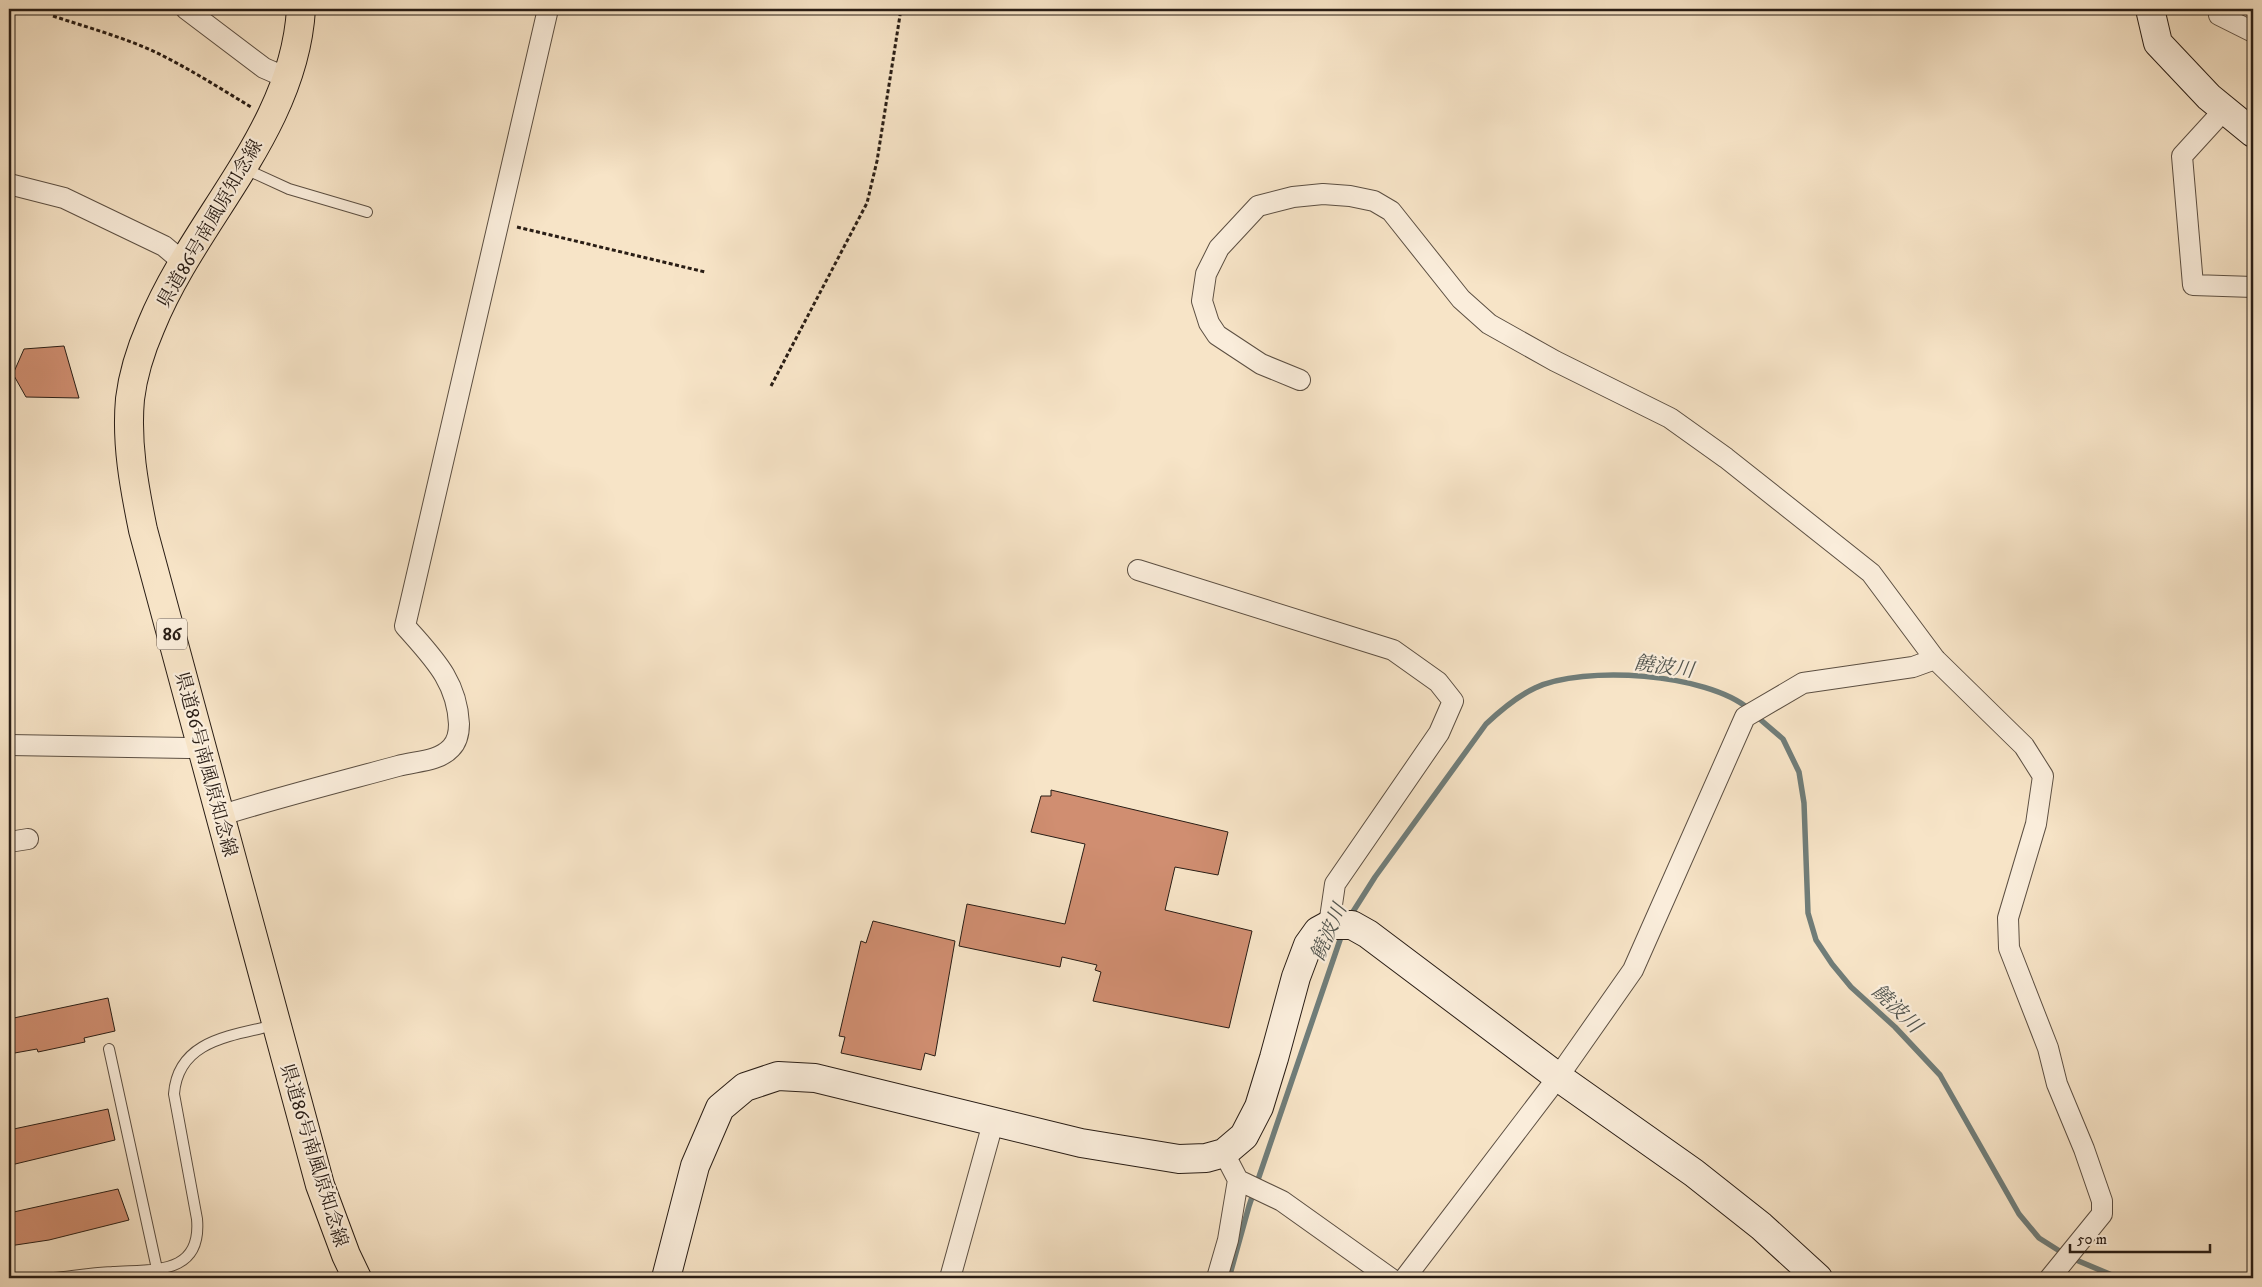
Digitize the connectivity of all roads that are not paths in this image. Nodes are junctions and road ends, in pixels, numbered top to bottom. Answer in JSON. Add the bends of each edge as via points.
{"nodes":[{"id":1,"x":186,"y":9,"type":"edge"},
{"id":2,"x":301,"y":9,"type":"edge"},
{"id":3,"x":548,"y":9,"type":"edge"},
{"id":4,"x":2150,"y":9,"type":"edge"},
{"id":5,"x":2218,"y":9,"type":"edge"},
{"id":6,"x":2253,"y":32,"type":"edge"},
{"id":7,"x":287,"y":78,"type":"junction"},
{"id":8,"x":2224,"y":110,"type":"junction"},
{"id":9,"x":2253,"y":133,"type":"edge"},
{"id":10,"x":242,"y":167,"type":"junction"},
{"id":11,"x":9,"y":184,"type":"edge"},
{"id":12,"x":367,"y":212,"type":"dead end"},
{"id":13,"x":183,"y":262,"type":"junction"},
{"id":14,"x":2253,"y":287,"type":"edge"},
{"id":15,"x":1300,"y":380,"type":"dead end"},
{"id":16,"x":1138,"y":570,"type":"dead end"},
{"id":17,"x":1935,"y":659,"type":"junction"},
{"id":18,"x":9,"y":745,"type":"edge"},
{"id":19,"x":203,"y":747,"type":"junction"},
{"id":20,"x":222,"y":815,"type":"junction"},
{"id":21,"x":1329,"y":925,"type":"junction"},
{"id":22,"x":276,"y":1025,"type":"junction"},
{"id":23,"x":109,"y":1049,"type":"dead end"},
{"id":24,"x":1558,"y":1076,"type":"junction"},
{"id":25,"x":993,"y":1123,"type":"junction"},
{"id":26,"x":1224,"y":1153,"type":"junction"},
{"id":27,"x":1244,"y":1184,"type":"junction"},
{"id":28,"x":157,"y":1269,"type":"junction"},
{"id":29,"x":54,"y":1278,"type":"edge"},
{"id":30,"x":357,"y":1278,"type":"edge"},
{"id":31,"x":666,"y":1278,"type":"edge"},
{"id":32,"x":950,"y":1278,"type":"edge"},
{"id":33,"x":1217,"y":1278,"type":"edge"},
{"id":34,"x":1390,"y":1278,"type":"edge"},
{"id":35,"x":1405,"y":1278,"type":"edge"},
{"id":36,"x":1818,"y":1278,"type":"edge"},
{"id":37,"x":2050,"y":1278,"type":"edge"}],
"edges":[{"from":1,"to":7,"type":"street","via":[[264,68]]},
{"from":2,"to":7,"type":"main road","name":"県道86号南風原知念線","number":"86","via":[[300,32]]},
{"from":3,"to":20,"type":"street","via":[[406,626],[442,668],[454,693],[459,732],[452,748],[438,757]]},
{"from":4,"to":8,"type":"street","via":[[2158,43]]},
{"from":5,"to":6,"type":"street","via":[[2219,15]]},
{"from":7,"to":10,"type":"main road","name":"県道86号南風原知念線","number":"86","via":[[270,119]]},
{"from":8,"to":9,"type":"street"},
{"from":8,"to":14,"type":"street","via":[[2182,156],[2193,285]]},
{"from":10,"to":12,"type":"lane","via":[[289,189]]},
{"from":10,"to":13,"type":"main road","name":"県道86号南風原知念線","number":"86"},
{"from":11,"to":13,"type":"street","via":[[64,198],[164,246]]},
{"from":13,"to":19,"type":"main road","name":"県道86号南風原知念線","number":"86","via":[[142,347],[130,398],[129,448],[143,530]]},
{"from":15,"to":17,"type":"street","via":[[1261,364],[1217,335],[1202,301],[1206,274],[1219,248],[1258,206],[1323,194],[1374,201],[1391,211],[1461,299],[1490,324],[1555,361],[1670,418],[1726,458],[1871,573]]},
{"from":16,"to":21,"type":"street","via":[[1393,650],[1438,682],[1454,701],[1439,733],[1335,884]]},
{"from":17,"to":24,"type":"street","via":[[1913,667],[1803,683],[1745,717],[1633,970]]},
{"from":17,"to":37,"type":"street","via":[[2024,746],[2043,776],[2036,824],[2008,918],[2009,948],[2102,1201],[2102,1214]]},
{"from":18,"to":19,"type":"street"},
{"from":19,"to":20,"type":"main road","name":"県道86号南風原知念線","number":"86"},
{"from":20,"to":22,"type":"main road","name":"県道86号南風原知念線","number":"86"},
{"from":21,"to":24,"type":"street","via":[[1352,925],[1368,934]]},
{"from":21,"to":26,"type":"street","via":[[1318,931],[1308,945],[1259,1107],[1244,1136]]},
{"from":22,"to":28,"type":"lane","via":[[203,1045],[181,1067],[174,1094],[199,1235],[194,1250],[184,1259],[171,1268]]},
{"from":22,"to":30,"type":"main road","name":"県道86号南風原知念線","number":"86","via":[[320,1185]]},
{"from":23,"to":28,"type":"lane"},
{"from":24,"to":35,"type":"street"},
{"from":24,"to":36,"type":"street","via":[[1694,1173],[1761,1226]]},
{"from":25,"to":26,"type":"street","via":[[1081,1143],[1179,1159],[1206,1158]]},
{"from":25,"to":31,"type":"street","via":[[815,1078],[778,1076],[745,1087],[720,1108],[695,1166]]},
{"from":25,"to":32,"type":"street"},
{"from":26,"to":27,"type":"street"},
{"from":27,"to":33,"type":"street"},
{"from":27,"to":34,"type":"street","via":[[1282,1201]]},
{"from":28,"to":29,"type":"lane"}]}
